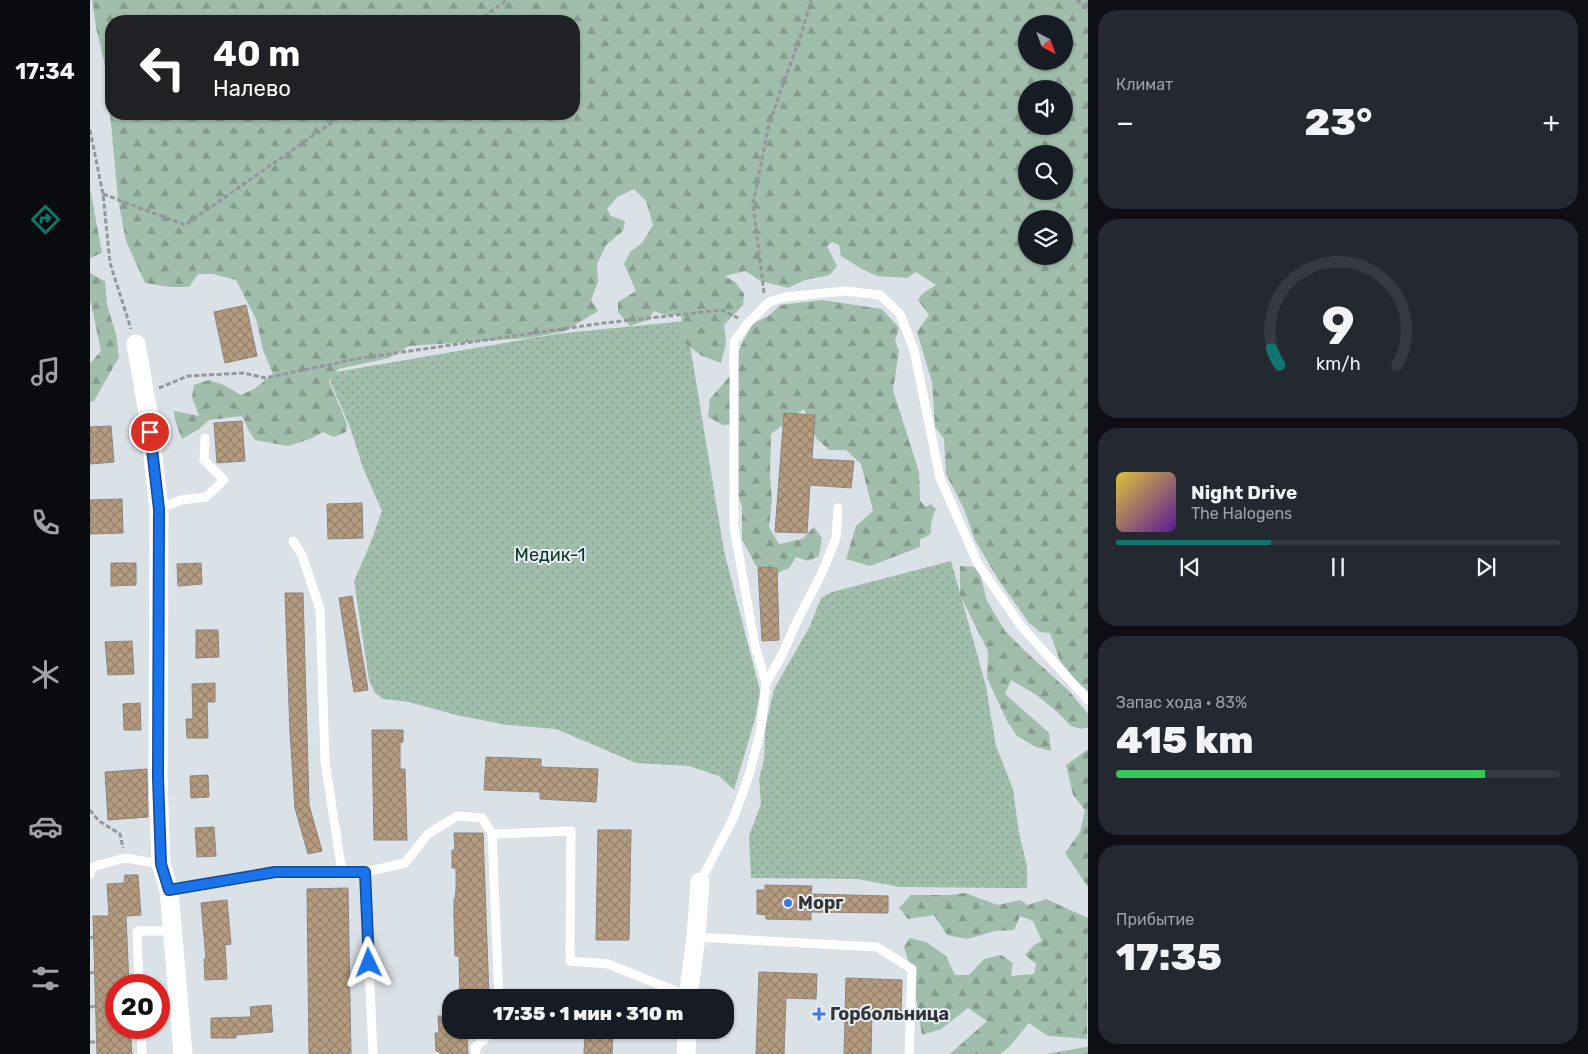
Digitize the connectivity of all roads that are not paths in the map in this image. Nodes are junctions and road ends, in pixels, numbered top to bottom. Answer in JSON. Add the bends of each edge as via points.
{"nodes":[{"id":1,"x":136,"y":344,"type":"road end"},
{"id":2,"x":204,"y":438,"type":"dead end"},
{"id":3,"x":838,"y":508,"type":"dead end"},
{"id":4,"x":159,"y":509,"type":"junction"},
{"id":5,"x":293,"y":542,"type":"dead end"},
{"id":6,"x":766,"y":683,"type":"junction"},
{"id":7,"x":1088,"y":700,"type":"edge"},
{"id":8,"x":492,"y":834,"type":"junction"},
{"id":9,"x":161,"y":864,"type":"junction"},
{"id":10,"x":342,"y":872,"type":"junction"},
{"id":11,"x":365,"y":872,"type":"junction"},
{"id":12,"x":90,"y":875,"type":"edge"},
{"id":13,"x":700,"y":882,"type":"joint"},
{"id":14,"x":169,"y":890,"type":"junction"},
{"id":15,"x":173,"y":931,"type":"junction"},
{"id":16,"x":696,"y":937,"type":"junction"},
{"id":17,"x":139,"y":974,"type":"edge"},
{"id":18,"x":499,"y":989,"type":"edge"},
{"id":19,"x":669,"y":989,"type":"edge"},
{"id":20,"x":689,"y":989,"type":"edge"},
{"id":21,"x":141,"y":1039,"type":"edge"},
{"id":22,"x":484,"y":1039,"type":"edge"},
{"id":23,"x":687,"y":1039,"type":"edge"},
{"id":24,"x":142,"y":1054,"type":"edge"},
{"id":25,"x":183,"y":1054,"type":"edge"},
{"id":26,"x":373,"y":1054,"type":"edge"},
{"id":27,"x":476,"y":1054,"type":"edge"},
{"id":28,"x":686,"y":1054,"type":"edge"},
{"id":29,"x":909,"y":1054,"type":"edge"}],
"edges":[{"from":1,"to":4,"type":"street"},
{"from":2,"to":4,"type":"lane","via":[[204,460],[224,480],[206,497],[181,500]]},
{"from":3,"to":6,"type":"lane","via":[[836,538],[822,574]]},
{"from":4,"to":9,"type":"street","via":[[158,777]]},
{"from":5,"to":10,"type":"lane","via":[[302,555],[320,609],[325,761]]},
{"from":6,"to":7,"type":"lane","via":[[755,646],[734,526],[734,342],[769,302],[784,297],[844,291],[880,294],[900,314],[914,350],[940,478],[978,564],[1021,626]]},
{"from":6,"to":13,"type":"lane","via":[[761,728],[750,772],[734,817]]},
{"from":8,"to":11,"type":"lane","via":[[482,818],[457,816],[428,834],[405,863]]},
{"from":8,"to":18,"type":"lane"},
{"from":8,"to":19,"type":"lane","via":[[571,831],[570,961],[608,964]]},
{"from":9,"to":12,"type":"lane","via":[[125,858],[92,867]]},
{"from":9,"to":14,"type":"street"},
{"from":10,"to":11,"type":"lane"},
{"from":10,"to":14,"type":"lane","via":[[275,872]]},
{"from":11,"to":26,"type":"lane"},
{"from":13,"to":16,"type":"street"},
{"from":14,"to":15,"type":"street"},
{"from":15,"to":17,"type":"lane","via":[[137,931]]},
{"from":15,"to":25,"type":"street"},
{"from":16,"to":20,"type":"street"},
{"from":16,"to":29,"type":"lane","via":[[877,947],[912,969]]},
{"from":21,"to":24,"type":"lane"},
{"from":22,"to":27,"type":"lane","via":[[475,1048]]},
{"from":23,"to":28,"type":"street"}]}
